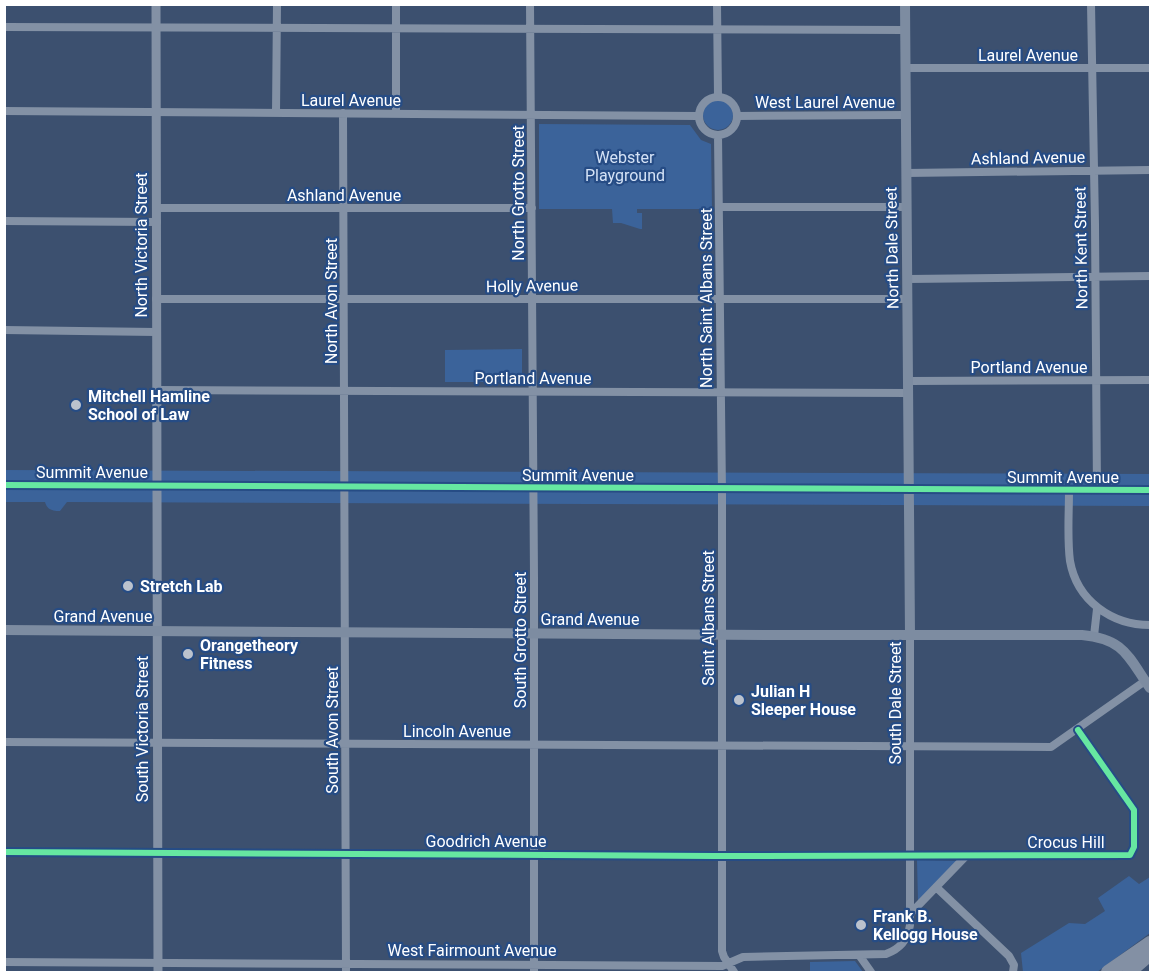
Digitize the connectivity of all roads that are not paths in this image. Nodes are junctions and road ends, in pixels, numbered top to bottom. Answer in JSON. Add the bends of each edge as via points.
{"nodes":[{"id":1,"x":156,"y":4,"type":"edge"},
{"id":2,"x":277,"y":4,"type":"edge"},
{"id":3,"x":396,"y":4,"type":"edge"},
{"id":4,"x":530,"y":4,"type":"edge"},
{"id":5,"x":717,"y":4,"type":"edge"},
{"id":6,"x":905,"y":4,"type":"edge"},
{"id":7,"x":1091,"y":4,"type":"edge"},
{"id":8,"x":4,"y":27,"type":"edge"},
{"id":9,"x":156,"y":27,"type":"junction"},
{"id":10,"x":277,"y":28,"type":"junction"},
{"id":11,"x":396,"y":28,"type":"junction"},
{"id":12,"x":530,"y":29,"type":"junction"},
{"id":13,"x":717,"y":29,"type":"junction"},
{"id":14,"x":905,"y":30,"type":"junction"},
{"id":15,"x":1092,"y":68,"type":"junction"},
{"id":16,"x":1150,"y":68,"type":"edge"},
{"id":17,"x":905,"y":69,"type":"junction"},
{"id":18,"x":718,"y":96,"type":"junction"},
{"id":19,"x":4,"y":111,"type":"edge"},
{"id":20,"x":156,"y":112,"type":"junction"},
{"id":21,"x":276,"y":113,"type":"junction"},
{"id":22,"x":343,"y":113,"type":"junction"},
{"id":23,"x":396,"y":113,"type":"junction"},
{"id":24,"x":531,"y":114,"type":"junction"},
{"id":25,"x":906,"y":115,"type":"junction"},
{"id":26,"x":698,"y":116,"type":"junction"},
{"id":27,"x":736,"y":116,"type":"junction"},
{"id":28,"x":718,"y":135,"type":"junction"},
{"id":29,"x":1093,"y":170,"type":"junction"},
{"id":30,"x":1150,"y":170,"type":"edge"},
{"id":31,"x":906,"y":173,"type":"junction"},
{"id":32,"x":719,"y":207,"type":"junction"},
{"id":33,"x":907,"y":207,"type":"junction"},
{"id":34,"x":156,"y":208,"type":"junction"},
{"id":35,"x":343,"y":208,"type":"junction"},
{"id":36,"x":532,"y":208,"type":"junction"},
{"id":37,"x":4,"y":221,"type":"edge"},
{"id":38,"x":157,"y":222,"type":"junction"},
{"id":39,"x":1095,"y":276,"type":"junction"},
{"id":40,"x":1150,"y":276,"type":"edge"},
{"id":41,"x":908,"y":279,"type":"junction"},
{"id":42,"x":156,"y":299,"type":"junction"},
{"id":43,"x":532,"y":299,"type":"junction"},
{"id":44,"x":908,"y":299,"type":"junction"},
{"id":45,"x":344,"y":300,"type":"junction"},
{"id":46,"x":720,"y":300,"type":"junction"},
{"id":47,"x":4,"y":330,"type":"edge"},
{"id":48,"x":156,"y":332,"type":"junction"},
{"id":49,"x":1150,"y":380,"type":"edge"},
{"id":50,"x":909,"y":381,"type":"junction"},
{"id":51,"x":1096,"y":381,"type":"junction"},
{"id":52,"x":157,"y":390,"type":"junction"},
{"id":53,"x":533,"y":391,"type":"junction"},
{"id":54,"x":345,"y":392,"type":"junction"},
{"id":55,"x":720,"y":392,"type":"junction"},
{"id":56,"x":909,"y":393,"type":"junction"},
{"id":57,"x":4,"y":485,"type":"edge"},
{"id":58,"x":157,"y":486,"type":"junction"},
{"id":59,"x":345,"y":488,"type":"junction"},
{"id":60,"x":533,"y":489,"type":"junction"},
{"id":61,"x":722,"y":490,"type":"junction"},
{"id":62,"x":1096,"y":490,"type":"junction"},
{"id":63,"x":1150,"y":490,"type":"edge"},
{"id":64,"x":909,"y":491,"type":"junction"},
{"id":65,"x":1069,"y":491,"type":"junction"},
{"id":66,"x":1097,"y":609,"type":"junction"},
{"id":67,"x":1150,"y":625,"type":"edge"},
{"id":68,"x":4,"y":630,"type":"edge"},
{"id":69,"x":158,"y":631,"type":"junction"},
{"id":70,"x":345,"y":632,"type":"junction"},
{"id":71,"x":533,"y":633,"type":"junction"},
{"id":72,"x":721,"y":634,"type":"junction"},
{"id":73,"x":910,"y":635,"type":"junction"},
{"id":74,"x":1094,"y":636,"type":"junction"},
{"id":75,"x":1148,"y":685,"type":"edge"},
{"id":76,"x":1078,"y":730,"type":"junction"},
{"id":77,"x":4,"y":742,"type":"edge"},
{"id":78,"x":158,"y":743,"type":"junction"},
{"id":79,"x":345,"y":744,"type":"junction"},
{"id":80,"x":533,"y":745,"type":"junction"},
{"id":81,"x":721,"y":746,"type":"junction"},
{"id":82,"x":910,"y":747,"type":"junction"},
{"id":83,"x":4,"y":852,"type":"edge"},
{"id":84,"x":157,"y":853,"type":"junction"},
{"id":85,"x":346,"y":854,"type":"junction"},
{"id":86,"x":533,"y":855,"type":"junction"},
{"id":87,"x":722,"y":856,"type":"junction"},
{"id":88,"x":910,"y":856,"type":"junction"},
{"id":89,"x":966,"y":856,"type":"junction"},
{"id":90,"x":936,"y":887,"type":"junction"},
{"id":91,"x":910,"y":914,"type":"junction"},
{"id":92,"x":1150,"y":943,"type":"edge"},
{"id":93,"x":1150,"y":954,"type":"edge"},
{"id":94,"x":859,"y":955,"type":"junction"},
{"id":95,"x":4,"y":962,"type":"edge"},
{"id":96,"x":346,"y":963,"type":"junction"},
{"id":97,"x":728,"y":964,"type":"junction"},
{"id":98,"x":158,"y":968,"type":"edge"},
{"id":99,"x":534,"y":968,"type":"edge"},
{"id":100,"x":346,"y":972,"type":"edge"},
{"id":101,"x":734,"y":972,"type":"edge"},
{"id":102,"x":871,"y":972,"type":"edge"},
{"id":103,"x":1013,"y":972,"type":"edge"},
{"id":104,"x":1108,"y":972,"type":"edge"},
{"id":105,"x":1129,"y":972,"type":"edge"}],
"edges":[{"from":1,"to":9,"type":"street","name":"North Victoria Street"},
{"from":2,"to":10,"type":"street"},
{"from":3,"to":11,"type":"street"},
{"from":4,"to":12,"type":"street","name":"North Grotto Street"},
{"from":5,"to":13,"type":"street"},
{"from":6,"to":14,"type":"main road","name":"North Dale Street"},
{"from":7,"to":15,"type":"street","name":"North Kent Street"},
{"from":8,"to":9,"type":"street"},
{"from":9,"to":10,"type":"street"},
{"from":9,"to":20,"type":"street","name":"North Victoria Street"},
{"from":10,"to":11,"type":"street"},
{"from":10,"to":21,"type":"street"},
{"from":11,"to":12,"type":"street"},
{"from":11,"to":23,"type":"street"},
{"from":12,"to":13,"type":"street"},
{"from":12,"to":24,"type":"street","name":"North Grotto Street"},
{"from":13,"to":14,"type":"street"},
{"from":13,"to":18,"type":"street"},
{"from":14,"to":17,"type":"main road","name":"North Dale Street"},
{"from":15,"to":16,"type":"street","name":"Laurel Avenue"},
{"from":15,"to":17,"type":"street","name":"Laurel Avenue"},
{"from":15,"to":29,"type":"street","name":"North Kent Street"},
{"from":17,"to":25,"type":"main road","name":"North Dale Street"},
{"from":18,"to":26,"type":"street","via":[[705,102]]},
{"from":18,"to":27,"type":"street","name":"West Laurel Avenue","via":[[734,105]]},
{"from":19,"to":20,"type":"street","name":"Laurel Avenue"},
{"from":20,"to":21,"type":"street","name":"Laurel Avenue"},
{"from":20,"to":34,"type":"street","name":"North Victoria Street"},
{"from":21,"to":22,"type":"street","name":"Laurel Avenue"},
{"from":22,"to":23,"type":"street","name":"Laurel Avenue"},
{"from":22,"to":35,"type":"street","name":"North Avon Street"},
{"from":23,"to":24,"type":"street","name":"Laurel Avenue"},
{"from":24,"to":26,"type":"street","name":"Laurel Avenue"},
{"from":24,"to":36,"type":"street","name":"North Grotto Street"},
{"from":25,"to":27,"type":"street","name":"West Laurel Avenue"},
{"from":25,"to":31,"type":"main road","name":"North Dale Street"},
{"from":26,"to":28,"type":"street","via":[[706,131]]},
{"from":27,"to":28,"type":"street","via":[[733,128]]},
{"from":28,"to":32,"type":"street","name":"North Saint Albans Street"},
{"from":29,"to":30,"type":"street","name":"Ashland Avenue"},
{"from":29,"to":31,"type":"street","name":"Ashland Avenue"},
{"from":29,"to":39,"type":"street","name":"North Kent Street"},
{"from":31,"to":33,"type":"main road","name":"North Dale Street"},
{"from":32,"to":33,"type":"street"},
{"from":32,"to":46,"type":"street","name":"North Saint Albans Street"},
{"from":33,"to":41,"type":"main road","name":"North Dale Street"},
{"from":34,"to":35,"type":"street","name":"Ashland Avenue"},
{"from":34,"to":38,"type":"street","name":"North Victoria Street"},
{"from":35,"to":36,"type":"street","name":"Ashland Avenue"},
{"from":35,"to":45,"type":"street","name":"North Avon Street"},
{"from":36,"to":43,"type":"street","name":"North Grotto Street"},
{"from":37,"to":38,"type":"street"},
{"from":38,"to":42,"type":"street","name":"North Victoria Street"},
{"from":39,"to":40,"type":"street"},
{"from":39,"to":41,"type":"street"},
{"from":39,"to":51,"type":"street","name":"North Kent Street"},
{"from":41,"to":44,"type":"main road","name":"North Dale Street"},
{"from":42,"to":45,"type":"street","name":"Holly Avenue"},
{"from":42,"to":48,"type":"street","name":"North Victoria Street"},
{"from":43,"to":45,"type":"street","name":"Holly Avenue"},
{"from":43,"to":46,"type":"street","name":"Holly Avenue"},
{"from":43,"to":53,"type":"street","name":"North Grotto Street"},
{"from":44,"to":46,"type":"street","name":"Holly Avenue"},
{"from":44,"to":50,"type":"main road","name":"North Dale Street"},
{"from":45,"to":54,"type":"street","name":"North Avon Street"},
{"from":46,"to":55,"type":"street","name":"North Saint Albans Street"},
{"from":47,"to":48,"type":"street"},
{"from":48,"to":52,"type":"street","name":"North Victoria Street"},
{"from":49,"to":51,"type":"street","name":"Portland Avenue"},
{"from":50,"to":51,"type":"street","name":"Portland Avenue"},
{"from":50,"to":56,"type":"main road","name":"North Dale Street"},
{"from":51,"to":62,"type":"street","name":"North Kent Street"},
{"from":52,"to":54,"type":"street","name":"Portland Avenue"},
{"from":52,"to":58,"type":"street","name":"North Victoria Street"},
{"from":53,"to":54,"type":"street","name":"Portland Avenue"},
{"from":53,"to":55,"type":"street","name":"Portland Avenue"},
{"from":53,"to":60,"type":"street","name":"North Grotto Street"},
{"from":54,"to":59,"type":"street","name":"North Avon Street"},
{"from":55,"to":56,"type":"street","name":"Portland Avenue"},
{"from":55,"to":61,"type":"street","name":"North Saint Albans Street"},
{"from":56,"to":64,"type":"main road","name":"North Dale Street"},
{"from":57,"to":58,"type":"street","name":"Summit Avenue"},
{"from":58,"to":59,"type":"street","name":"Summit Avenue"},
{"from":58,"to":69,"type":"street","name":"South Victoria Street"},
{"from":59,"to":60,"type":"street","name":"Summit Avenue"},
{"from":59,"to":70,"type":"street","name":"South Avon Street"},
{"from":60,"to":61,"type":"street","name":"Summit Avenue"},
{"from":60,"to":71,"type":"street","name":"South Grotto Street"},
{"from":61,"to":64,"type":"street","name":"Summit Avenue"},
{"from":61,"to":72,"type":"street","name":"Saint Albans Street"},
{"from":62,"to":63,"type":"street","name":"Summit Avenue"},
{"from":62,"to":65,"type":"street","name":"Summit Avenue"},
{"from":64,"to":65,"type":"street","name":"Summit Avenue"},
{"from":64,"to":73,"type":"main road","name":"South Dale Street"},
{"from":65,"to":66,"type":"street","via":[[1073,571]]},
{"from":66,"to":67,"type":"street","via":[[1129,624]]},
{"from":66,"to":74,"type":"street"},
{"from":68,"to":69,"type":"main road","name":"Grand Avenue"},
{"from":69,"to":70,"type":"main road","name":"Grand Avenue"},
{"from":69,"to":78,"type":"street","name":"South Victoria Street"},
{"from":70,"to":71,"type":"main road","name":"Grand Avenue"},
{"from":70,"to":79,"type":"street","name":"South Avon Street"},
{"from":71,"to":72,"type":"main road","name":"Grand Avenue"},
{"from":71,"to":80,"type":"street","name":"South Grotto Street"},
{"from":72,"to":73,"type":"main road","name":"Grand Avenue"},
{"from":72,"to":81,"type":"street","name":"Saint Albans Street"},
{"from":73,"to":74,"type":"main road","name":"Grand Avenue"},
{"from":73,"to":82,"type":"street","name":"South Dale Street"},
{"from":74,"to":75,"type":"main road","name":"Grand Avenue","via":[[1120,646]]},
{"from":75,"to":76,"type":"street","name":"Lincoln Avenue"},
{"from":76,"to":82,"type":"street","name":"Lincoln Avenue","via":[[1051,747]]},
{"from":76,"to":89,"type":"street","name":"Crocus Hill","via":[[1134,810],[1132,853]]},
{"from":77,"to":78,"type":"street","name":"Lincoln Avenue"},
{"from":78,"to":79,"type":"street","name":"Lincoln Avenue"},
{"from":78,"to":84,"type":"street","name":"South Victoria Street"},
{"from":79,"to":80,"type":"street","name":"Lincoln Avenue"},
{"from":79,"to":85,"type":"street","name":"South Avon Street"},
{"from":80,"to":81,"type":"street","name":"Lincoln Avenue"},
{"from":80,"to":86,"type":"street","name":"South Grotto Street"},
{"from":81,"to":82,"type":"street","name":"Lincoln Avenue"},
{"from":81,"to":87,"type":"street","name":"Saint Albans Street"},
{"from":82,"to":88,"type":"street","name":"South Dale Street"},
{"from":83,"to":84,"type":"street","name":"Goodrich Avenue"},
{"from":84,"to":85,"type":"street","name":"Goodrich Avenue"},
{"from":84,"to":98,"type":"street","name":"South Victoria Street"},
{"from":85,"to":86,"type":"street","name":"Goodrich Avenue"},
{"from":85,"to":96,"type":"street","name":"South Avon Street"},
{"from":86,"to":87,"type":"street","name":"Goodrich Avenue"},
{"from":86,"to":99,"type":"street","name":"South Grotto Street"},
{"from":87,"to":88,"type":"street","name":"Goodrich Avenue"},
{"from":87,"to":97,"type":"street","name":"Saint Albans Street","via":[[722,951]]},
{"from":88,"to":89,"type":"street","name":"Goodrich Avenue"},
{"from":88,"to":91,"type":"street","name":"South Dale Street"},
{"from":89,"to":90,"type":"street"},
{"from":90,"to":91,"type":"street"},
{"from":90,"to":103,"type":"street","via":[[1009,956]]},
{"from":91,"to":94,"type":"street","name":"West Fairmount Avenue","via":[[909,931],[898,948],[886,954]]},
{"from":92,"to":104,"type":"highway"},
{"from":93,"to":105,"type":"highway"},
{"from":94,"to":97,"type":"street","name":"West Fairmount Avenue","via":[[743,957]]},
{"from":94,"to":102,"type":"street"},
{"from":95,"to":98,"type":"street","name":"West Fairmount Avenue"},
{"from":96,"to":98,"type":"street","name":"West Fairmount Avenue"},
{"from":96,"to":99,"type":"street","name":"West Fairmount Avenue"},
{"from":96,"to":100,"type":"street","name":"South Avon Street"},
{"from":97,"to":99,"type":"street","name":"West Fairmount Avenue"},
{"from":97,"to":101,"type":"street"}]}
